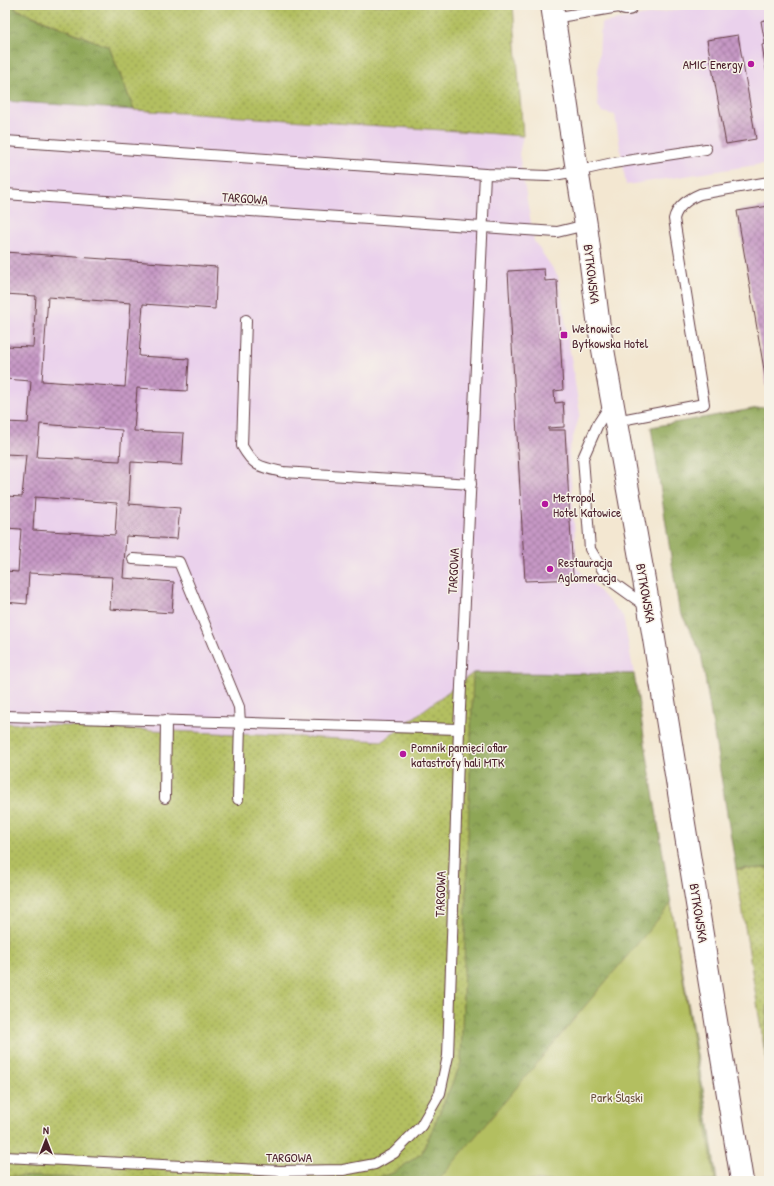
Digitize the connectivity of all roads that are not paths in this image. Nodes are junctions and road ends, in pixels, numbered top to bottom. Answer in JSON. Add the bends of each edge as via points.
{"nodes":[{"id":1,"x":626,"y":5,"type":"edge"},
{"id":2,"x":553,"y":12,"type":"edge"},
{"id":3,"x":5,"y":141,"type":"edge"},
{"id":4,"x":706,"y":149,"type":"dead end"},
{"id":5,"x":577,"y":171,"type":"junction"},
{"id":6,"x":485,"y":174,"type":"junction"},
{"id":7,"x":769,"y":182,"type":"edge"},
{"id":8,"x":5,"y":194,"type":"edge"},
{"id":9,"x":586,"y":226,"type":"junction"},
{"id":10,"x":482,"y":228,"type":"junction"},
{"id":11,"x":246,"y":320,"type":"dead end"},
{"id":12,"x":614,"y":412,"type":"junction"},
{"id":13,"x":471,"y":484,"type":"junction"},
{"id":14,"x":133,"y":559,"type":"dead end"},
{"id":15,"x":649,"y":608,"type":"junction"},
{"id":16,"x":5,"y":716,"type":"edge"},
{"id":17,"x":166,"y":720,"type":"junction"},
{"id":18,"x":240,"y":723,"type":"junction"},
{"id":19,"x":458,"y":729,"type":"junction"},
{"id":20,"x":165,"y":798,"type":"dead end"},
{"id":21,"x":238,"y":799,"type":"dead end"},
{"id":22,"x":5,"y":1157,"type":"edge"},
{"id":23,"x":742,"y":1181,"type":"edge"}],
"edges":[{"from":1,"to":2,"type":"lane"},
{"from":2,"to":5,"type":"street","name":"BYTKOWSKA"},
{"from":3,"to":6,"type":"lane"},
{"from":4,"to":5,"type":"lane"},
{"from":5,"to":6,"type":"lane","via":[[548,176]]},
{"from":5,"to":9,"type":"street","name":"BYTKOWSKA"},
{"from":6,"to":10,"type":"lane"},
{"from":7,"to":12,"type":"lane","via":[[700,194],[682,204],[675,213],[704,404]]},
{"from":8,"to":10,"type":"lane","name":"TARGOWA"},
{"from":9,"to":10,"type":"lane","name":"TARGOWA","via":[[557,232]]},
{"from":9,"to":12,"type":"street","name":"BYTKOWSKA","via":[[599,327]]},
{"from":10,"to":13,"type":"lane","name":"TARGOWA"},
{"from":11,"to":13,"type":"lane","via":[[242,446],[250,460],[263,468],[282,472]]},
{"from":12,"to":15,"type":"street","name":"BYTKOWSKA"},
{"from":12,"to":15,"type":"lane","via":[[598,424],[583,458],[590,549],[608,579]]},
{"from":13,"to":19,"type":"lane","name":"TARGOWA"},
{"from":14,"to":18,"type":"lane","via":[[179,562],[239,707]]},
{"from":15,"to":23,"type":"street","name":"BYTKOWSKA"},
{"from":16,"to":17,"type":"lane"},
{"from":17,"to":18,"type":"lane"},
{"from":17,"to":20,"type":"lane"},
{"from":18,"to":19,"type":"lane"},
{"from":18,"to":21,"type":"lane"},
{"from":19,"to":22,"type":"lane","name":"TARGOWA","via":[[448,1056],[440,1093],[421,1126],[394,1153],[375,1164],[343,1170],[280,1171]]}]}
